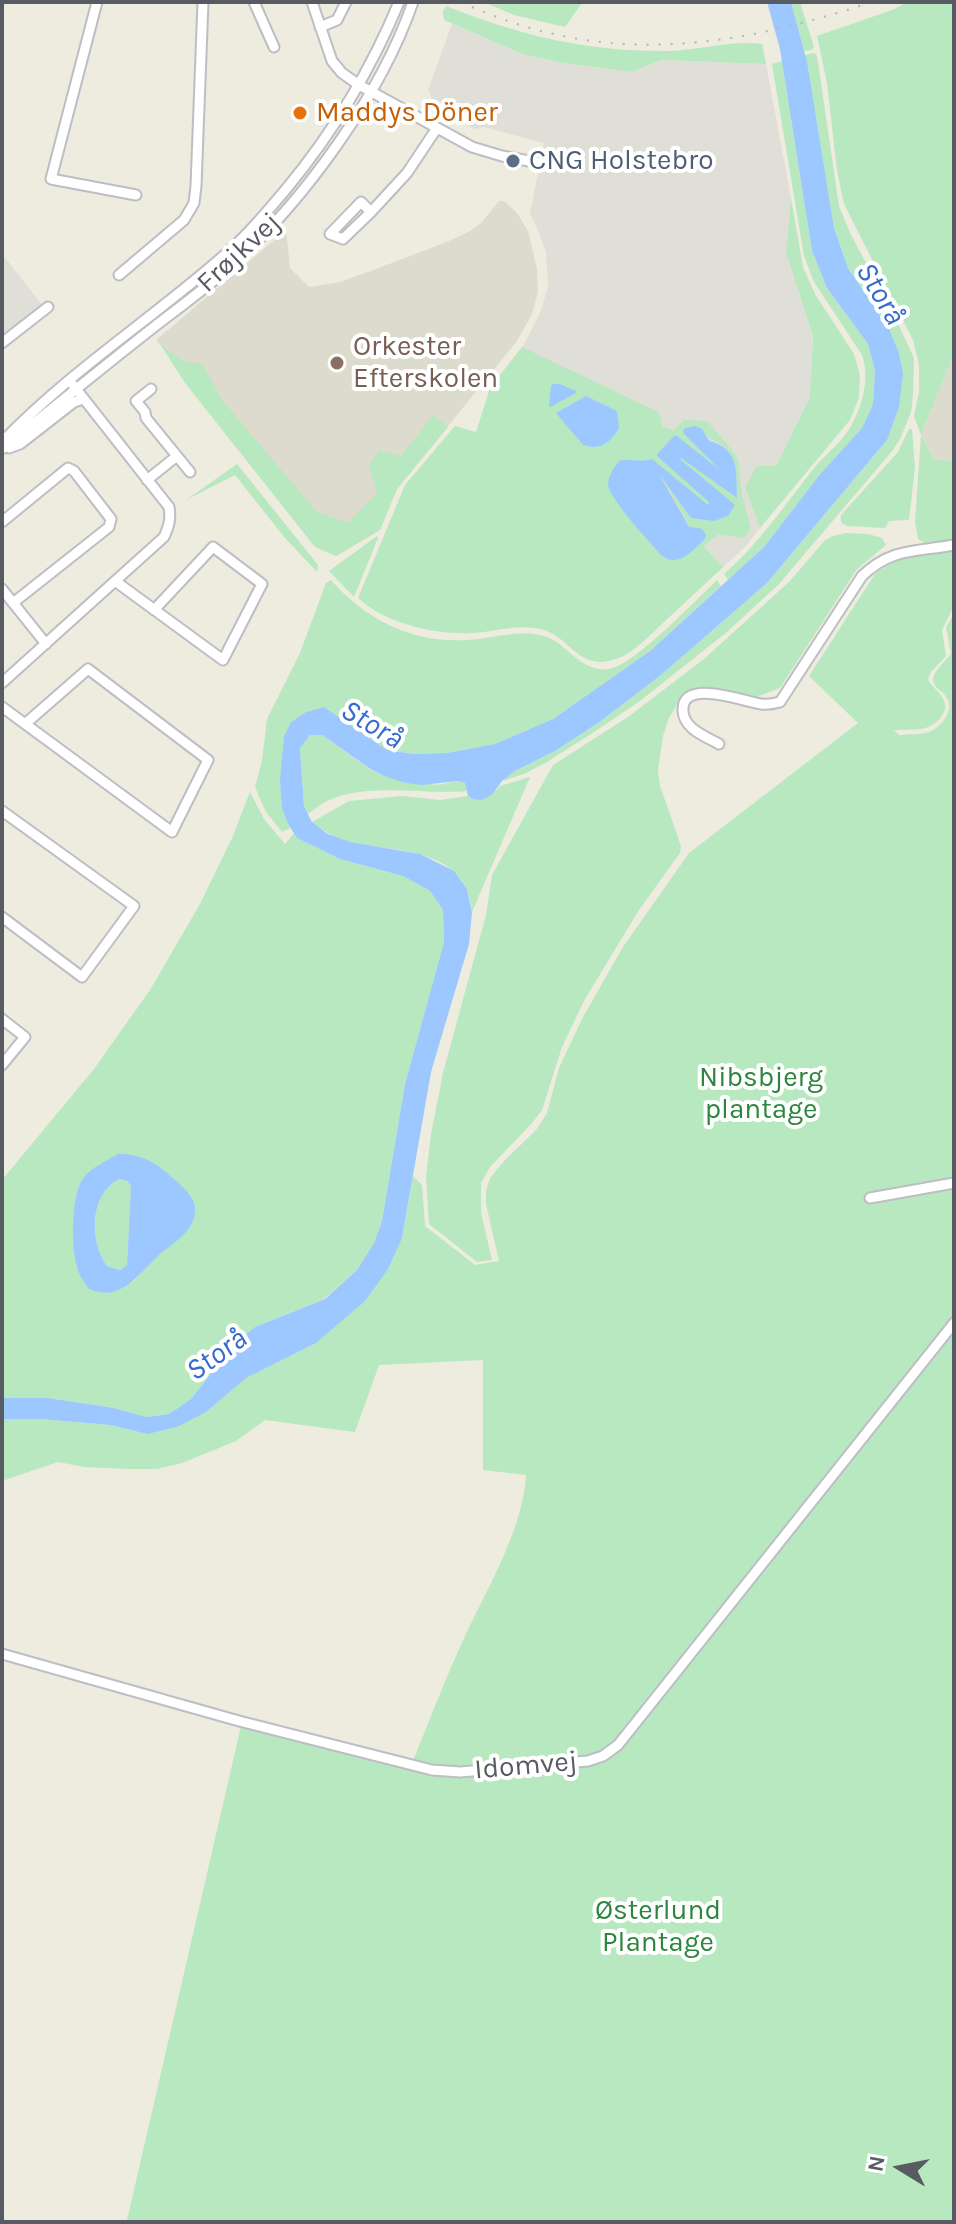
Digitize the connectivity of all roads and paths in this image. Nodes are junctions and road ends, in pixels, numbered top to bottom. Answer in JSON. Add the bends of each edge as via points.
{"nodes":[{"id":1,"x":97,"y":2,"type":"edge"},
{"id":2,"x":203,"y":2,"type":"edge"},
{"id":3,"x":254,"y":2,"type":"edge"},
{"id":4,"x":312,"y":2,"type":"edge"},
{"id":5,"x":346,"y":2,"type":"edge"},
{"id":6,"x":399,"y":2,"type":"edge"},
{"id":7,"x":413,"y":2,"type":"edge"},
{"id":8,"x":320,"y":27,"type":"junction"},
{"id":9,"x":274,"y":47,"type":"dead end"},
{"id":10,"x":359,"y":85,"type":"junction"},
{"id":11,"x":371,"y":91,"type":"junction"},
{"id":12,"x":437,"y":128,"type":"junction"},
{"id":13,"x":540,"y":163,"type":"dead end"},
{"id":14,"x":136,"y":195,"type":"dead end"},
{"id":15,"x":371,"y":212,"type":"dead end"},
{"id":16,"x":119,"y":275,"type":"dead end"},
{"id":17,"x":48,"y":307,"type":"dead end"},
{"id":18,"x":2,"y":343,"type":"edge"},
{"id":19,"x":73,"y":385,"type":"junction"},
{"id":20,"x":151,"y":389,"type":"dead end"},
{"id":21,"x":83,"y":399,"type":"junction"},
{"id":22,"x":2,"y":442,"type":"edge"},
{"id":23,"x":2,"y":450,"type":"edge"},
{"id":24,"x":177,"y":456,"type":"junction"},
{"id":25,"x":190,"y":472,"type":"dead end"},
{"id":26,"x":147,"y":480,"type":"junction"},
{"id":27,"x":2,"y":522,"type":"edge"},
{"id":28,"x":954,"y":545,"type":"edge"},
{"id":29,"x":115,"y":581,"type":"junction"},
{"id":30,"x":2,"y":589,"type":"edge"},
{"id":31,"x":13,"y":603,"type":"junction"},
{"id":32,"x":154,"y":610,"type":"junction"},
{"id":33,"x":46,"y":644,"type":"junction"},
{"id":34,"x":2,"y":683,"type":"edge"},
{"id":35,"x":2,"y":707,"type":"edge"},
{"id":36,"x":25,"y":724,"type":"junction"},
{"id":37,"x":719,"y":744,"type":"dead end"},
{"id":38,"x":2,"y":811,"type":"edge"},
{"id":39,"x":2,"y":917,"type":"edge"},
{"id":40,"x":2,"y":1019,"type":"edge"},
{"id":41,"x":2,"y":1065,"type":"edge"},
{"id":42,"x":954,"y":1183,"type":"edge"},
{"id":43,"x":870,"y":1198,"type":"dead end"},
{"id":44,"x":954,"y":1323,"type":"edge"},
{"id":45,"x":2,"y":1654,"type":"edge"}],
"edges":[{"from":1,"to":14,"type":"street","via":[[51,179]]},
{"from":2,"to":16,"type":"street","via":[[194,203],[184,220]]},
{"from":3,"to":9,"type":"street"},
{"from":4,"to":8,"type":"street"},
{"from":5,"to":8,"type":"street","via":[[337,20]]},
{"from":6,"to":10,"type":"street","name":"Frøjkvej"},
{"from":7,"to":11,"type":"street","name":"Frøjkvej"},
{"from":8,"to":10,"type":"street","via":[[332,61]]},
{"from":10,"to":11,"type":"street"},
{"from":10,"to":19,"type":"street","name":"Frøjkvej","via":[[312,158],[263,217]]},
{"from":11,"to":12,"type":"street"},
{"from":11,"to":19,"type":"street","name":"Frøjkvej","via":[[329,155],[231,266]]},
{"from":12,"to":13,"type":"street","via":[[472,147]]},
{"from":12,"to":15,"type":"street","via":[[407,173]]},
{"from":17,"to":18,"type":"street"},
{"from":19,"to":21,"type":"street"},
{"from":19,"to":22,"type":"street","name":"Frøjkvej","via":[[23,420]]},
{"from":19,"to":23,"type":"street","name":"Frøjkvej"},
{"from":20,"to":24,"type":"street","via":[[136,401]]},
{"from":21,"to":23,"type":"street","name":"Frøjkvej","via":[[20,444]]},
{"from":21,"to":26,"type":"street"},
{"from":24,"to":25,"type":"street"},
{"from":24,"to":26,"type":"street"},
{"from":26,"to":29,"type":"street","via":[[169,507],[169,526],[164,537]]},
{"from":27,"to":31,"type":"street","via":[[68,468],[111,519],[109,527]]},
{"from":28,"to":37,"type":"street","via":[[912,549],[875,564],[780,702],[757,704],[709,694],[687,698],[683,706],[688,725]]},
{"from":29,"to":32,"type":"street"},
{"from":29,"to":33,"type":"street"},
{"from":30,"to":31,"type":"street"},
{"from":31,"to":33,"type":"street"},
{"from":32,"to":32,"type":"street","via":[[223,660],[262,584],[213,547]]},
{"from":33,"to":34,"type":"street"},
{"from":35,"to":36,"type":"street"},
{"from":36,"to":36,"type":"street","via":[[172,832],[208,760],[88,669]]},
{"from":38,"to":39,"type":"street","via":[[134,906],[82,977]]},
{"from":40,"to":41,"type":"street","via":[[25,1037]]},
{"from":42,"to":43,"type":"street"},
{"from":44,"to":45,"type":"street","name":"Idomvej","via":[[628,1733],[603,1756],[460,1772],[432,1770]]}]}
